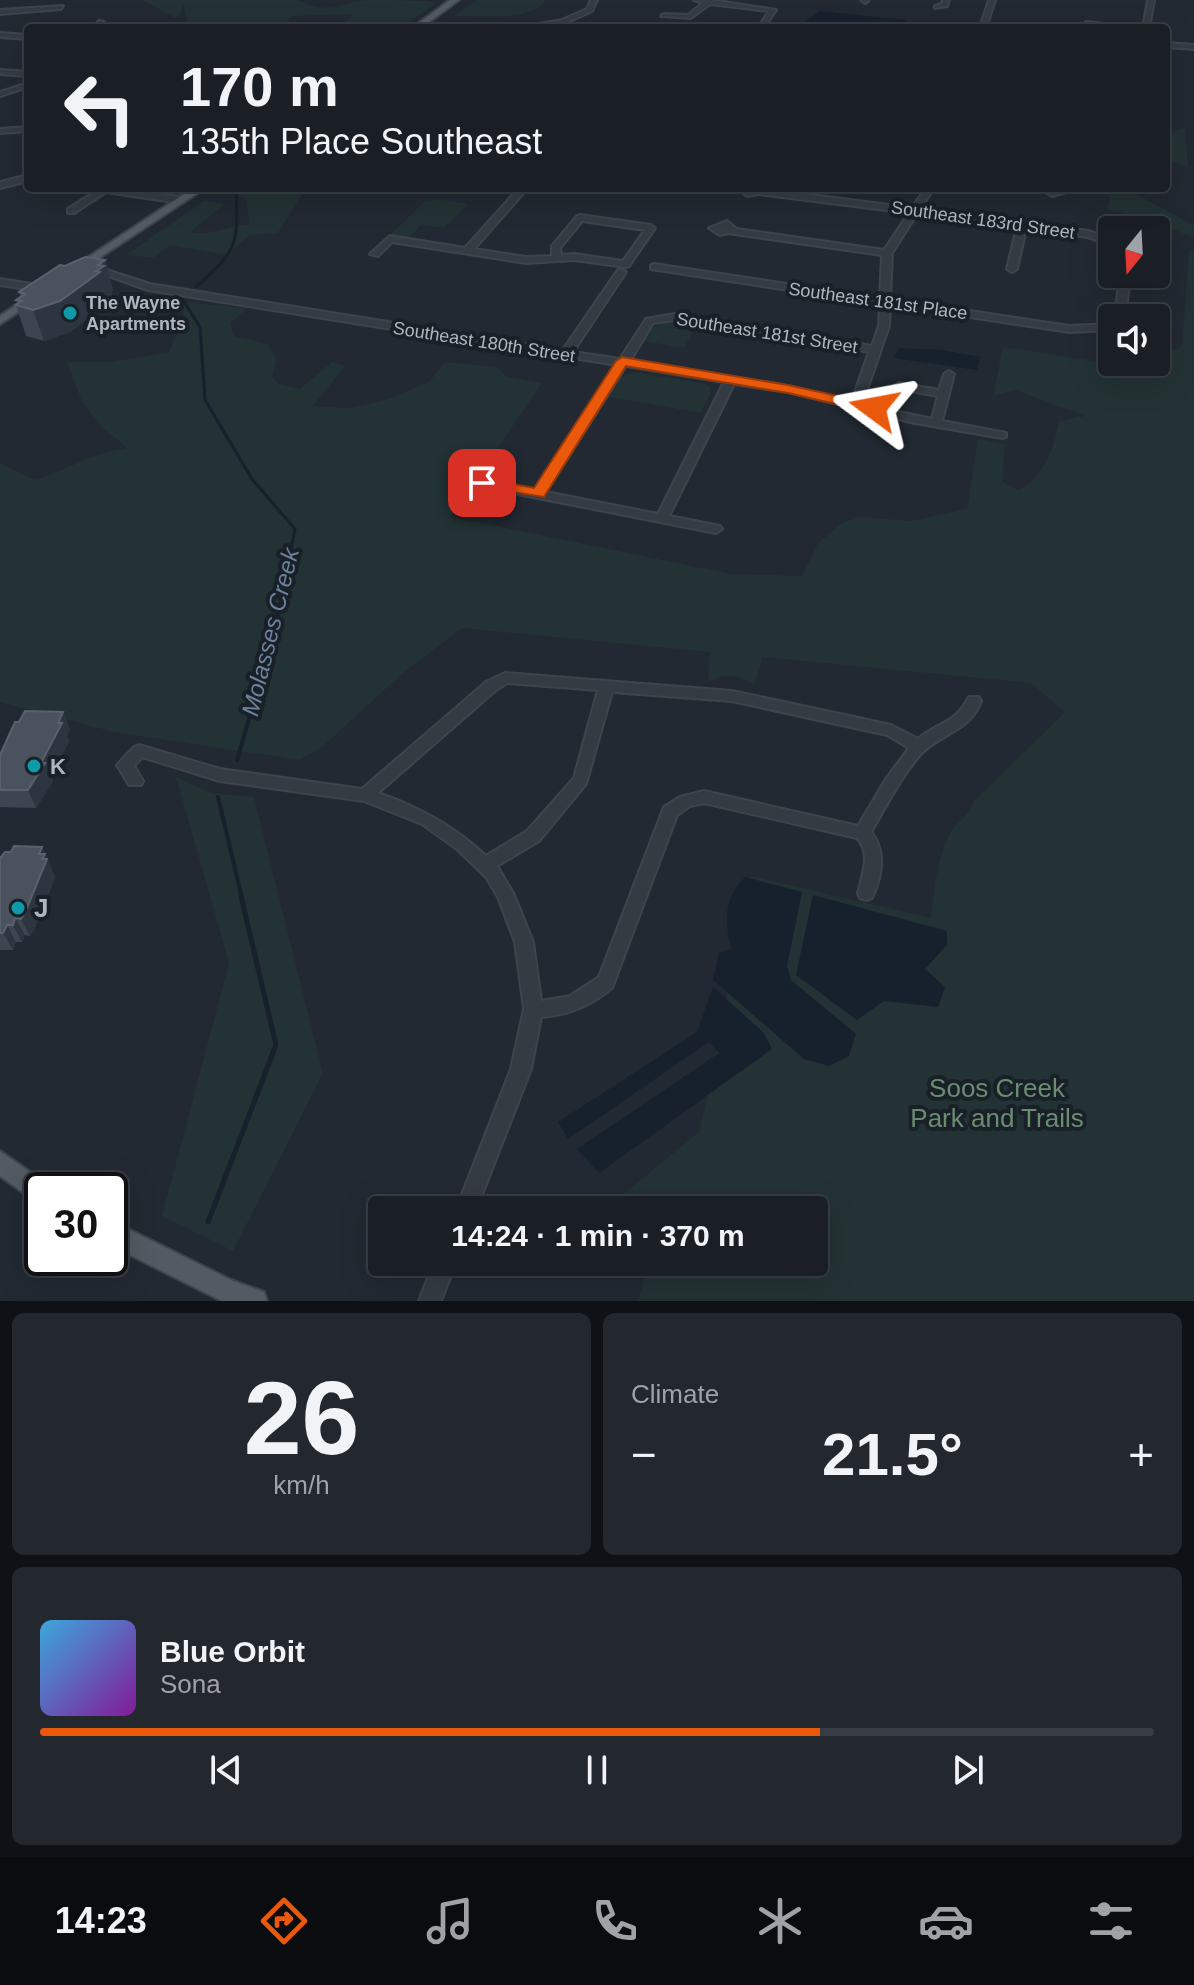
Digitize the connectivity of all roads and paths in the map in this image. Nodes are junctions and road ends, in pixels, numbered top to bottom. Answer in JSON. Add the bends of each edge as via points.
{"nodes":[{"id":1,"x":454,"y":0,"type":"edge"},
{"id":2,"x":594,"y":0,"type":"edge"},
{"id":3,"x":697,"y":0,"type":"edge"},
{"id":4,"x":946,"y":0,"type":"edge"},
{"id":5,"x":992,"y":0,"type":"edge"},
{"id":6,"x":1151,"y":0,"type":"edge"},
{"id":7,"x":708,"y":2,"type":"junction"},
{"id":8,"x":61,"y":7,"type":"dead end"},
{"id":9,"x":937,"y":7,"type":"dead end"},
{"id":10,"x":0,"y":12,"type":"edge"},
{"id":11,"x":664,"y":16,"type":"dead end"},
{"id":12,"x":421,"y":24,"type":"edge"},
{"id":13,"x":559,"y":24,"type":"edge"},
{"id":14,"x":764,"y":24,"type":"edge"},
{"id":15,"x":984,"y":24,"type":"edge"},
{"id":16,"x":1147,"y":24,"type":"edge"},
{"id":17,"x":0,"y":35,"type":"edge"},
{"id":18,"x":24,"y":37,"type":"edge"},
{"id":19,"x":1170,"y":45,"type":"edge"},
{"id":20,"x":1194,"y":47,"type":"edge"},
{"id":21,"x":0,"y":72,"type":"edge"},
{"id":22,"x":24,"y":74,"type":"edge"},
{"id":23,"x":24,"y":86,"type":"edge"},
{"id":24,"x":0,"y":94,"type":"edge"},
{"id":25,"x":24,"y":129,"type":"edge"},
{"id":26,"x":0,"y":131,"type":"edge"},
{"id":27,"x":24,"y":179,"type":"edge"},
{"id":28,"x":0,"y":185,"type":"edge"},
{"id":29,"x":95,"y":192,"type":"edge"},
{"id":30,"x":120,"y":192,"type":"edge"},
{"id":31,"x":194,"y":192,"type":"edge"},
{"id":32,"x":520,"y":192,"type":"edge"},
{"id":33,"x":779,"y":192,"type":"edge"},
{"id":34,"x":927,"y":192,"type":"edge"},
{"id":35,"x":178,"y":202,"type":"junction"},
{"id":36,"x":71,"y":211,"type":"dead end"},
{"id":37,"x":915,"y":211,"type":"junction"},
{"id":38,"x":1022,"y":225,"type":"junction"},
{"id":39,"x":731,"y":231,"type":"dead end"},
{"id":40,"x":1098,"y":237,"type":"edge"},
{"id":41,"x":467,"y":251,"type":"junction"},
{"id":42,"x":887,"y":253,"type":"junction"},
{"id":43,"x":375,"y":254,"type":"dead end"},
{"id":44,"x":557,"y":258,"type":"junction"},
{"id":45,"x":80,"y":266,"type":"junction"},
{"id":46,"x":654,"y":267,"type":"dead end"},
{"id":47,"x":624,"y":268,"type":"junction"},
{"id":48,"x":1012,"y":269,"type":"dead end"},
{"id":49,"x":68,"y":274,"type":"edge"},
{"id":50,"x":0,"y":282,"type":"edge"},
{"id":51,"x":56,"y":282,"type":"edge"},
{"id":52,"x":45,"y":290,"type":"junction"},
{"id":53,"x":884,"y":301,"type":"junction"},
{"id":54,"x":0,"y":321,"type":"edge"},
{"id":55,"x":1098,"y":328,"type":"edge"},
{"id":56,"x":876,"y":350,"type":"junction"},
{"id":57,"x":565,"y":355,"type":"junction"},
{"id":58,"x":622,"y":361,"type":"junction"},
{"id":59,"x":949,"y":374,"type":"dead end"},
{"id":60,"x":731,"y":379,"type":"junction"},
{"id":61,"x":899,"y":386,"type":"dead end"},
{"id":62,"x":944,"y":394,"type":"junction"},
{"id":63,"x":856,"y":404,"type":"junction"},
{"id":64,"x":936,"y":424,"type":"junction"},
{"id":65,"x":1002,"y":435,"type":"dead end"},
{"id":66,"x":482,"y":483,"type":"dead end"},
{"id":67,"x":539,"y":494,"type":"junction"},
{"id":68,"x":662,"y":518,"type":"junction"},
{"id":69,"x":716,"y":529,"type":"dead end"},
{"id":70,"x":607,"y":685,"type":"junction"},
{"id":71,"x":974,"y":701,"type":"dead end"},
{"id":72,"x":920,"y":747,"type":"junction"},
{"id":73,"x":135,"y":781,"type":"dead end"},
{"id":74,"x":365,"y":795,"type":"junction"},
{"id":75,"x":862,"y":833,"type":"junction"},
{"id":76,"x":485,"y":865,"type":"junction"},
{"id":77,"x":866,"y":893,"type":"dead end"},
{"id":78,"x":533,"y":1009,"type":"junction"},
{"id":79,"x":0,"y":1162,"type":"edge"},
{"id":80,"x":24,"y":1180,"type":"edge"},
{"id":81,"x":471,"y":1196,"type":"edge"},
{"id":82,"x":128,"y":1241,"type":"edge"},
{"id":83,"x":440,"y":1276,"type":"edge"},
{"id":84,"x":255,"y":1301,"type":"edge"},
{"id":85,"x":430,"y":1301,"type":"edge"}],
"edges":[{"from":1,"to":12,"type":"main road"},
{"from":2,"to":13,"type":"street","via":[[594,7]]},
{"from":3,"to":7,"type":"street"},
{"from":4,"to":9,"type":"street"},
{"from":5,"to":15,"type":"street"},
{"from":6,"to":16,"type":"street"},
{"from":7,"to":11,"type":"street","via":[[689,17]]},
{"from":7,"to":14,"type":"street","via":[[774,9]]},
{"from":8,"to":10,"type":"street"},
{"from":17,"to":18,"type":"street"},
{"from":19,"to":20,"type":"street"},
{"from":21,"to":22,"type":"street"},
{"from":23,"to":24,"type":"street"},
{"from":25,"to":26,"type":"street"},
{"from":27,"to":28,"type":"street"},
{"from":29,"to":36,"type":"street"},
{"from":30,"to":35,"type":"street"},
{"from":31,"to":35,"type":"main road"},
{"from":32,"to":41,"type":"street"},
{"from":33,"to":37,"type":"street","name":"Southeast 183rd Street"},
{"from":34,"to":37,"type":"street"},
{"from":35,"to":45,"type":"main road"},
{"from":37,"to":38,"type":"street","name":"Southeast 183rd Street"},
{"from":37,"to":42,"type":"street"},
{"from":38,"to":40,"type":"street","name":"Southeast 183rd Street"},
{"from":38,"to":48,"type":"street"},
{"from":39,"to":42,"type":"street"},
{"from":41,"to":43,"type":"street","via":[[390,239]]},
{"from":41,"to":44,"type":"street","via":[[526,260]]},
{"from":42,"to":53,"type":"street"},
{"from":44,"to":47,"type":"street"},
{"from":44,"to":47,"type":"street","via":[[555,248],[580,218],[651,228]]},
{"from":45,"to":49,"type":"main road"},
{"from":45,"to":57,"type":"street","name":"Southeast 180th Street","via":[[148,287]]},
{"from":46,"to":53,"type":"street","name":"Southeast 181st Place"},
{"from":47,"to":57,"type":"street"},
{"from":50,"to":52,"type":"street"},
{"from":51,"to":52,"type":"main road"},
{"from":52,"to":54,"type":"main road"},
{"from":53,"to":55,"type":"street","name":"Southeast 181st Place","via":[[1069,329]]},
{"from":53,"to":56,"type":"street","via":[[884,326]]},
{"from":56,"to":58,"type":"street","name":"Southeast 181st Street","via":[[675,317],[646,325]]},
{"from":56,"to":63,"type":"street"},
{"from":57,"to":58,"type":"street","name":"Southeast 180th Street"},
{"from":58,"to":60,"type":"street","name":"Southeast 180th Street"},
{"from":58,"to":67,"type":"street"},
{"from":59,"to":62,"type":"street"},
{"from":60,"to":63,"type":"street","name":"Southeast 180th Street"},
{"from":60,"to":68,"type":"street"},
{"from":61,"to":62,"type":"street"},
{"from":62,"to":64,"type":"street"},
{"from":63,"to":64,"type":"street","name":"Southeast 180th Street"},
{"from":64,"to":65,"type":"street","name":"Southeast 180th Street"},
{"from":66,"to":67,"type":"street"},
{"from":67,"to":68,"type":"street"},
{"from":68,"to":69,"type":"street"},
{"from":70,"to":72,"type":"street","via":[[732,696],[891,730]]},
{"from":70,"to":74,"type":"street","via":[[505,678]]},
{"from":70,"to":76,"type":"street","via":[[581,780],[533,836]]},
{"from":71,"to":72,"type":"street","via":[[965,720]]},
{"from":72,"to":75,"type":"street"},
{"from":73,"to":74,"type":"street","via":[[125,765],[139,751],[220,775]]},
{"from":74,"to":76,"type":"street","via":[[428,820]]},
{"from":75,"to":77,"type":"street","via":[[874,855]]},
{"from":75,"to":78,"type":"street","via":[[704,797],[686,801],[670,811],[606,982],[585,1000],[564,1008]]},
{"from":76,"to":78,"type":"street","via":[[506,895],[524,942]]},
{"from":78,"to":81,"type":"street","via":[[521,1069]]},
{"from":79,"to":80,"type":"main road"},
{"from":82,"to":84,"type":"main road"},
{"from":83,"to":85,"type":"street"}]}
